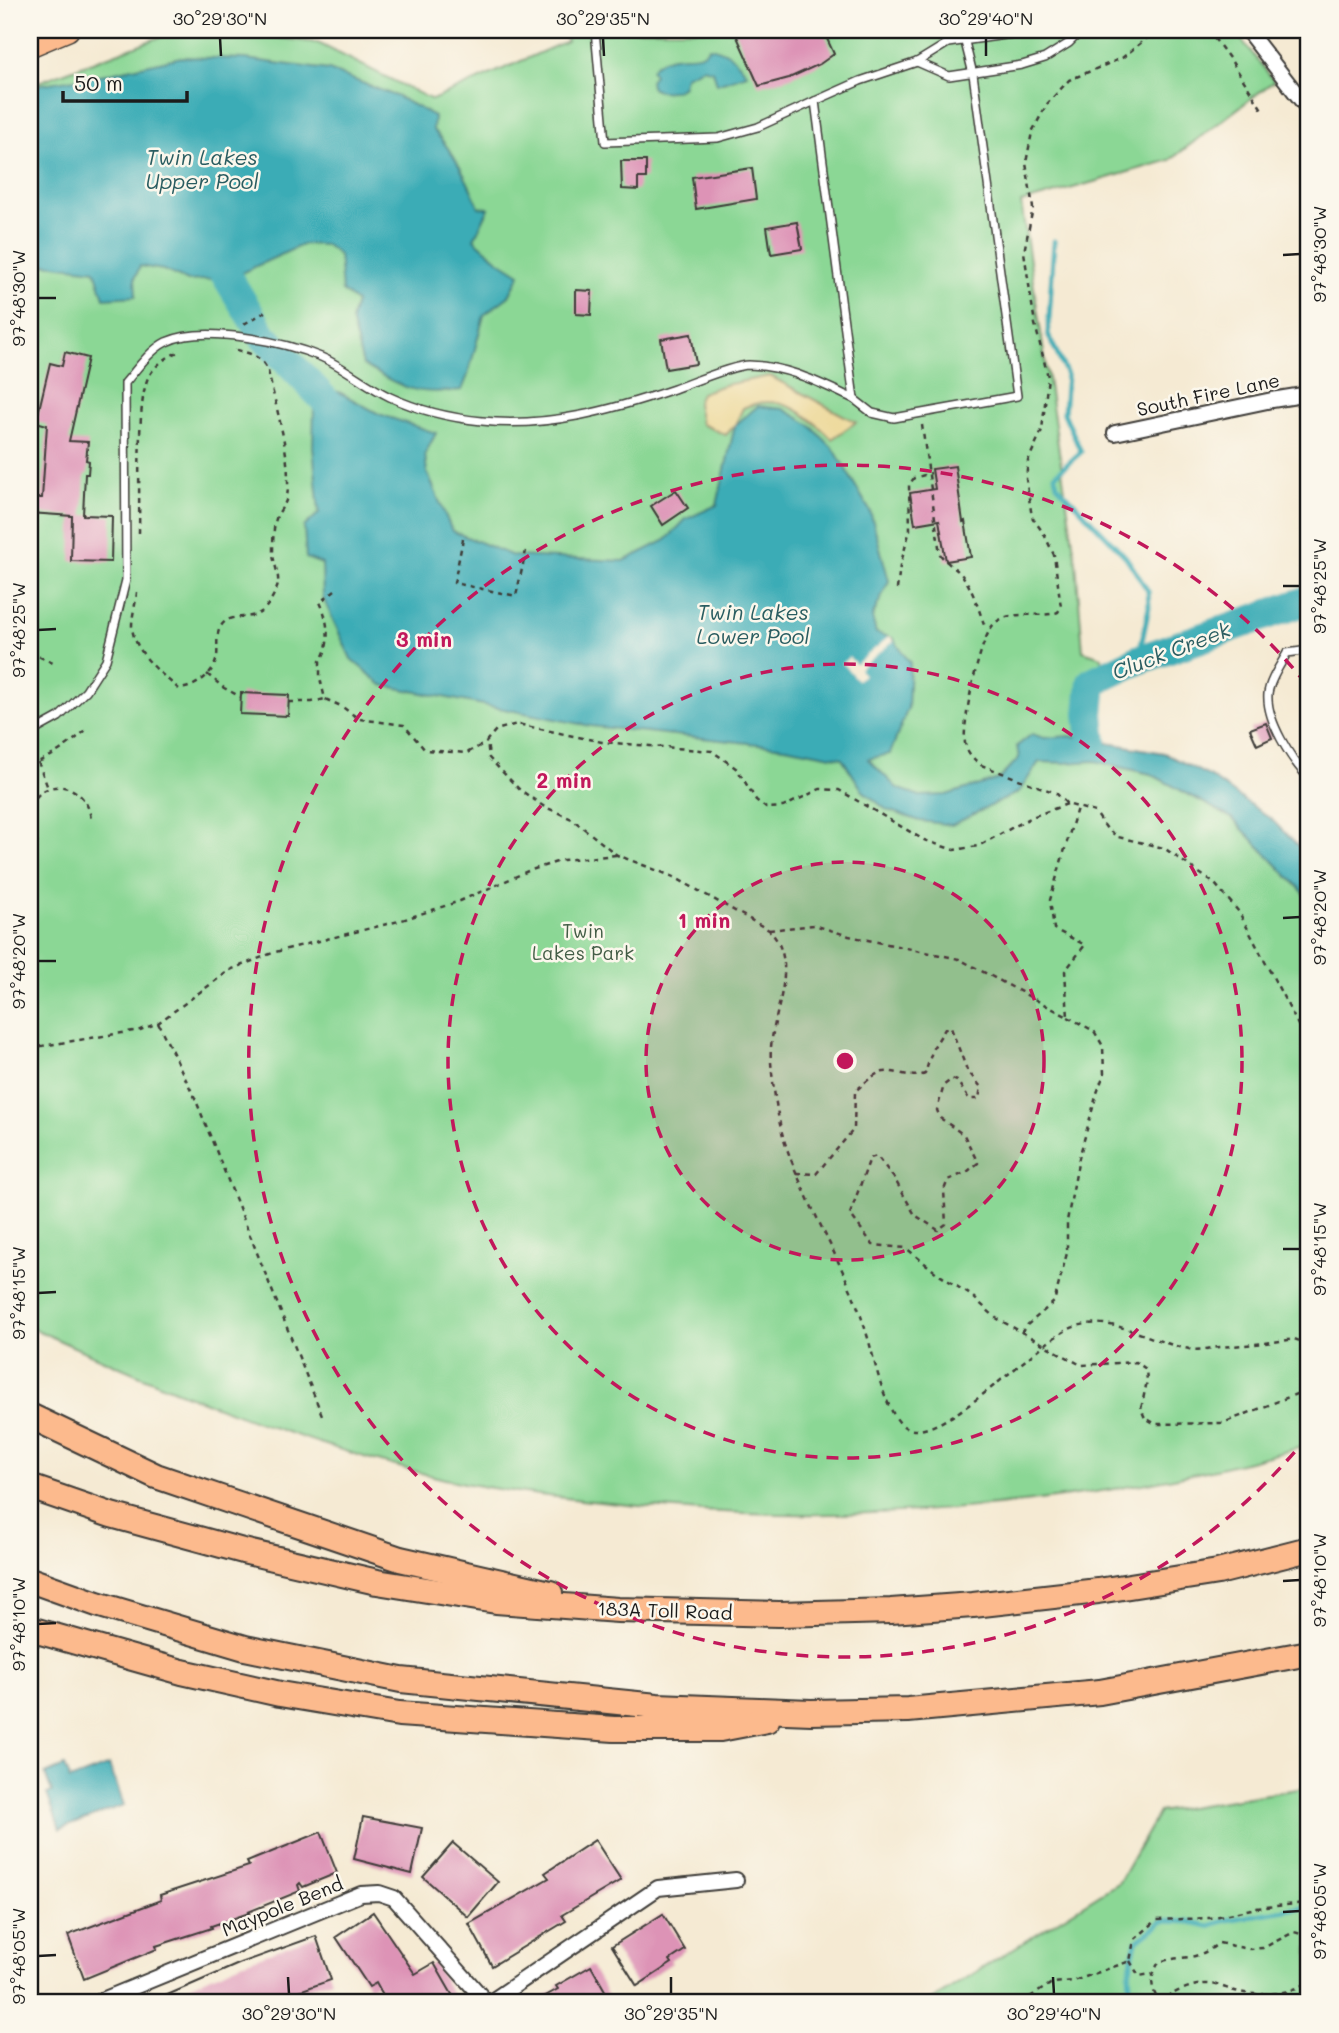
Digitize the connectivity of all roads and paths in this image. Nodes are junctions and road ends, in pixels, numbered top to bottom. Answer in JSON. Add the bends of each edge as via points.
{"nodes":[{"id":1,"x":68,"y":30,"type":"edge"},
{"id":2,"x":595,"y":30,"type":"edge"},
{"id":3,"x":962,"y":30,"type":"edge"},
{"id":4,"x":1042,"y":30,"type":"edge"},
{"id":5,"x":1082,"y":30,"type":"edge"},
{"id":6,"x":1157,"y":30,"type":"edge"},
{"id":7,"x":1208,"y":30,"type":"edge"},
{"id":8,"x":1247,"y":30,"type":"edge"},
{"id":9,"x":964,"y":40,"type":"junction"},
{"id":10,"x":30,"y":46,"type":"edge"},
{"id":11,"x":917,"y":62,"type":"junction"},
{"id":12,"x":973,"y":74,"type":"junction"},
{"id":13,"x":815,"y":101,"type":"junction"},
{"id":14,"x":1309,"y":110,"type":"edge"},
{"id":15,"x":1263,"y":111,"type":"dead end"},
{"id":16,"x":265,"y":312,"type":"dead end"},
{"id":17,"x":246,"y":323,"type":"dead end"},
{"id":18,"x":238,"y":344,"type":"dead end"},
{"id":19,"x":184,"y":349,"type":"dead end"},
{"id":20,"x":1309,"y":394,"type":"edge"},
{"id":21,"x":854,"y":399,"type":"junction"},
{"id":22,"x":921,"y":414,"type":"junction"},
{"id":23,"x":1115,"y":433,"type":"dead end"},
{"id":24,"x":930,"y":474,"type":"junction"},
{"id":25,"x":463,"y":539,"type":"dead end"},
{"id":26,"x":139,"y":545,"type":"dead end"},
{"id":27,"x":526,"y":551,"type":"dead end"},
{"id":28,"x":897,"y":589,"type":"dead end"},
{"id":29,"x":137,"y":590,"type":"dead end"},
{"id":30,"x":335,"y":590,"type":"dead end"},
{"id":31,"x":987,"y":631,"type":"junction"},
{"id":32,"x":1309,"y":650,"type":"edge"},
{"id":33,"x":30,"y":652,"type":"edge"},
{"id":34,"x":57,"y":665,"type":"dead end"},
{"id":35,"x":207,"y":674,"type":"junction"},
{"id":36,"x":241,"y":697,"type":"dead end"},
{"id":37,"x":325,"y":699,"type":"junction"},
{"id":38,"x":289,"y":702,"type":"dead end"},
{"id":39,"x":86,"y":730,"type":"dead end"},
{"id":40,"x":30,"y":733,"type":"edge"},
{"id":41,"x":487,"y":742,"type":"junction"},
{"id":42,"x":38,"y":762,"type":"junction"},
{"id":43,"x":30,"y":764,"type":"edge"},
{"id":44,"x":1309,"y":778,"type":"edge"},
{"id":45,"x":48,"y":788,"type":"junction"},
{"id":46,"x":1067,"y":804,"type":"junction"},
{"id":47,"x":30,"y":806,"type":"edge"},
{"id":48,"x":1077,"y":807,"type":"junction"},
{"id":49,"x":91,"y":821,"type":"dead end"},
{"id":50,"x":30,"y":833,"type":"edge"},
{"id":51,"x":38,"y":843,"type":"dead end"},
{"id":52,"x":617,"y":855,"type":"junction"},
{"id":53,"x":769,"y":930,"type":"junction"},
{"id":54,"x":1068,"y":1017,"type":"junction"},
{"id":55,"x":158,"y":1023,"type":"junction"},
{"id":56,"x":1309,"y":1045,"type":"edge"},
{"id":57,"x":30,"y":1048,"type":"edge"},
{"id":58,"x":795,"y":1173,"type":"junction"},
{"id":59,"x":1021,"y":1333,"type":"junction"},
{"id":60,"x":1043,"y":1344,"type":"junction"},
{"id":61,"x":1309,"y":1344,"type":"edge"},
{"id":62,"x":1309,"y":1389,"type":"edge"},
{"id":63,"x":322,"y":1415,"type":"dead end"},
{"id":64,"x":30,"y":1416,"type":"edge"},
{"id":65,"x":30,"y":1487,"type":"edge"},
{"id":66,"x":1309,"y":1549,"type":"edge"},
{"id":67,"x":30,"y":1580,"type":"edge"},
{"id":68,"x":618,"y":1610,"type":"junction"},
{"id":69,"x":30,"y":1629,"type":"edge"},
{"id":70,"x":1309,"y":1653,"type":"edge"},
{"id":71,"x":811,"y":1712,"type":"junction"},
{"id":72,"x":736,"y":1880,"type":"dead end"},
{"id":73,"x":1309,"y":1900,"type":"edge"},
{"id":74,"x":1309,"y":1936,"type":"edge"},
{"id":75,"x":1130,"y":1961,"type":"junction"},
{"id":76,"x":1152,"y":1974,"type":"junction"},
{"id":77,"x":1309,"y":1982,"type":"edge"},
{"id":78,"x":95,"y":2003,"type":"edge"},
{"id":79,"x":488,"y":2003,"type":"edge"},
{"id":80,"x":1026,"y":2003,"type":"edge"},
{"id":81,"x":1159,"y":2003,"type":"edge"}],
"edges":[{"from":1,"to":10,"type":"main road"},
{"from":2,"to":13,"type":"lane","via":[[605,142],[718,138],[758,127]]},
{"from":3,"to":9,"type":"lane"},
{"from":4,"to":9,"type":"lane"},
{"from":5,"to":12,"type":"lane","via":[[1045,58]]},
{"from":6,"to":31,"type":"path","via":[[1122,58],[1069,80],[1047,104],[1032,132],[1026,163],[1033,208],[1024,252],[1048,377],[1042,430],[1028,461],[1026,479],[1031,517],[1054,555],[1061,607],[1051,615],[1008,616]]},
{"from":7,"to":15,"type":"path"},
{"from":8,"to":14,"type":"street"},
{"from":9,"to":11,"type":"lane","via":[[948,43]]},
{"from":9,"to":12,"type":"lane"},
{"from":11,"to":12,"type":"lane","via":[[950,76]]},
{"from":11,"to":13,"type":"lane"},
{"from":12,"to":22,"type":"lane","via":[[1017,396]]},
{"from":13,"to":21,"type":"lane"},
{"from":16,"to":17,"type":"path"},
{"from":18,"to":35,"type":"path","via":[[237,350],[254,354],[268,371],[285,451],[288,485],[276,521],[273,555],[279,581],[258,614],[225,621],[218,633],[216,660]]},
{"from":19,"to":26,"type":"path","via":[[156,366],[145,385]]},
{"from":20,"to":23,"type":"street","name":"South Fire Lane"},
{"from":21,"to":22,"type":"lane","via":[[872,414],[894,418]]},
{"from":21,"to":40,"type":"lane","via":[[790,370],[746,365],[619,407],[537,422],[481,421],[417,408],[323,358],[285,346],[190,334],[165,342],[125,383],[126,580],[106,660],[86,691],[59,717]]},
{"from":22,"to":24,"type":"path"},
{"from":24,"to":28,"type":"path","via":[[914,478],[909,485],[910,530]]},
{"from":24,"to":31,"type":"path","via":[[940,554],[967,584]]},
{"from":25,"to":27,"type":"path","via":[[454,583],[516,596]]},
{"from":29,"to":35,"type":"path","via":[[132,628],[150,664],[179,689],[197,684]]},
{"from":30,"to":37,"type":"path","via":[[320,602],[328,632],[320,661]]},
{"from":31,"to":46,"type":"path","via":[[973,680],[965,743],[981,765],[1043,787]]},
{"from":32,"to":44,"type":"lane","via":[[1287,653],[1268,692],[1271,715],[1289,753]]},
{"from":33,"to":34,"type":"path"},
{"from":35,"to":36,"type":"path"},
{"from":37,"to":38,"type":"path"},
{"from":37,"to":41,"type":"path","via":[[359,719],[404,725],[425,750],[467,753]]},
{"from":39,"to":42,"type":"path"},
{"from":41,"to":46,"type":"path","via":[[496,730],[517,724],[602,742],[712,751],[737,768],[766,808],[783,807],[820,789],[839,790],[924,840],[954,850],[978,846]]},
{"from":41,"to":52,"type":"path","via":[[489,758],[519,789],[572,819]]},
{"from":42,"to":43,"type":"path"},
{"from":42,"to":45,"type":"path"},
{"from":45,"to":47,"type":"path"},
{"from":45,"to":49,"type":"path","via":[[69,788],[82,795]]},
{"from":46,"to":48,"type":"path"},
{"from":48,"to":54,"type":"path","via":[[1050,900],[1054,929],[1085,945],[1065,971]]},
{"from":48,"to":56,"type":"path","via":[[1095,812],[1118,837],[1164,848],[1215,884],[1239,912]]},
{"from":50,"to":51,"type":"path"},
{"from":52,"to":53,"type":"path","via":[[674,877]]},
{"from":52,"to":55,"type":"path","via":[[563,860],[399,921],[275,952],[230,970]]},
{"from":53,"to":54,"type":"path","via":[[814,925],[959,959]]},
{"from":53,"to":58,"type":"path","via":[[786,961],[772,1030],[771,1060],[783,1136]]},
{"from":54,"to":59,"type":"path","via":[[1094,1031],[1103,1046],[1104,1073],[1079,1158],[1067,1221],[1068,1253],[1054,1302]]},
{"from":55,"to":57,"type":"path"},
{"from":55,"to":63,"type":"path","via":[[195,1098]]},
{"from":58,"to":59,"type":"path","via":[[816,1174],[854,1129],[855,1091],[879,1073],[916,1078],[925,1074],[933,1048],[951,1028],[967,1070],[981,1087],[979,1099],[969,1099],[953,1079],[944,1085],[937,1110],[940,1118],[964,1135],[978,1163],[948,1180],[944,1190],[946,1224],[938,1230],[915,1215],[877,1156],[870,1158],[850,1214],[873,1245],[906,1248]]},
{"from":58,"to":60,"type":"path","via":[[843,1269],[890,1410],[900,1424],[927,1430],[961,1411]]},
{"from":59,"to":60,"type":"path"},
{"from":60,"to":61,"type":"path","via":[[1069,1329],[1099,1322],[1191,1350],[1294,1339]]},
{"from":60,"to":62,"type":"path","via":[[1081,1364],[1136,1362],[1146,1369],[1141,1409],[1145,1418],[1156,1424],[1223,1423]]},
{"from":64,"to":68,"type":"highway","via":[[156,1476],[400,1559]]},
{"from":65,"to":68,"type":"highway","name":"183A Toll Road","via":[[110,1515],[377,1582],[496,1601]]},
{"from":66,"to":68,"type":"highway","name":"183A Toll Road","via":[[1218,1572],[973,1605],[779,1614]]},
{"from":67,"to":71,"type":"highway","via":[[245,1648],[401,1680],[657,1706]]},
{"from":69,"to":71,"type":"highway","via":[[182,1672],[399,1714],[614,1729],[720,1729]]},
{"from":70,"to":71,"type":"highway","via":[[1100,1692],[908,1710]]},
{"from":72,"to":79,"type":"street","via":[[658,1888]]},
{"from":73,"to":75,"type":"path","via":[[1210,1918],[1157,1920],[1134,1940]]},
{"from":74,"to":76,"type":"path","via":[[1294,1932],[1263,1948],[1219,1943],[1191,1959],[1159,1962]]},
{"from":75,"to":76,"type":"path","via":[[1139,1976]]},
{"from":75,"to":80,"type":"path","via":[[1074,1981],[1052,1983]]},
{"from":76,"to":81,"type":"path","via":[[1150,1987]]},
{"from":77,"to":81,"type":"path","via":[[1272,1994],[1194,1985]]},
{"from":78,"to":79,"type":"street","name":"Maypole Bend","via":[[361,1894],[379,1892],[394,1898]]}]}
